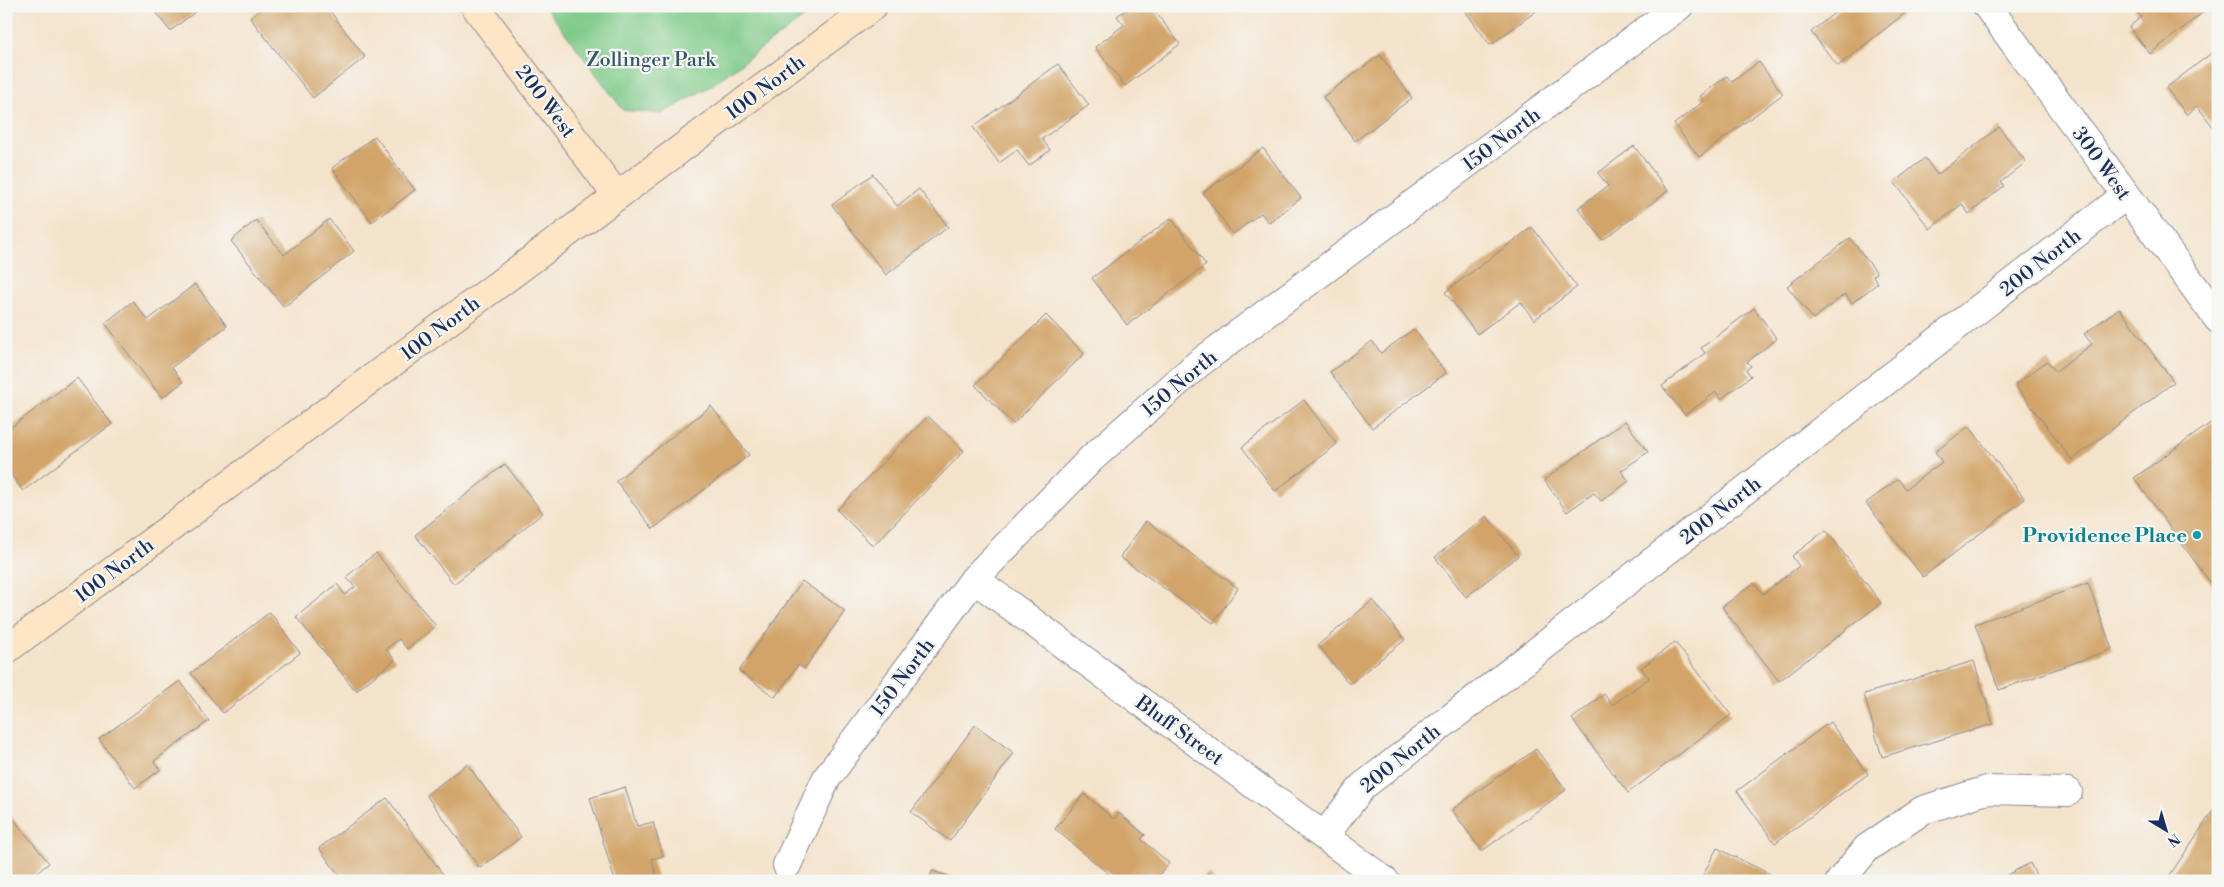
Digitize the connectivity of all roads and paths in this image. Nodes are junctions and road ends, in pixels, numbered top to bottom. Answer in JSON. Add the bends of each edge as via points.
{"nodes":[{"id":1,"x":475,"y":6,"type":"edge"},
{"id":2,"x":873,"y":6,"type":"edge"},
{"id":3,"x":1679,"y":6,"type":"edge"},
{"id":4,"x":1987,"y":6,"type":"edge"},
{"id":5,"x":2126,"y":195,"type":"junction"},
{"id":6,"x":617,"y":196,"type":"junction"},
{"id":7,"x":2218,"y":319,"type":"edge"},
{"id":8,"x":974,"y":579,"type":"junction"},
{"id":9,"x":6,"y":650,"type":"edge"},
{"id":10,"x":2068,"y":792,"type":"dead end"},
{"id":11,"x":1324,"y":836,"type":"junction"},
{"id":12,"x":787,"y":865,"type":"dead end"},
{"id":13,"x":1385,"y":881,"type":"edge"},
{"id":14,"x":1840,"y":881,"type":"edge"}],
"edges":[{"from":1,"to":6,"type":"street","name":"200 West"},
{"from":2,"to":6,"type":"street","name":"100 North"},
{"from":3,"to":8,"type":"street","name":"150 North","via":[[1198,364],[1092,458]]},
{"from":4,"to":5,"type":"street","name":"300 West"},
{"from":5,"to":7,"type":"street","name":"300 West"},
{"from":5,"to":11,"type":"street","name":"200 North","via":[[1363,786]]},
{"from":6,"to":9,"type":"street","name":"100 North"},
{"from":8,"to":11,"type":"street","name":"Bluff Street"},
{"from":8,"to":12,"type":"street","name":"150 North","via":[[826,779]]},
{"from":10,"to":14,"type":"street","via":[[1986,790],[1923,810],[1867,848]]},
{"from":11,"to":13,"type":"street","name":"Bluff Street"}]}
